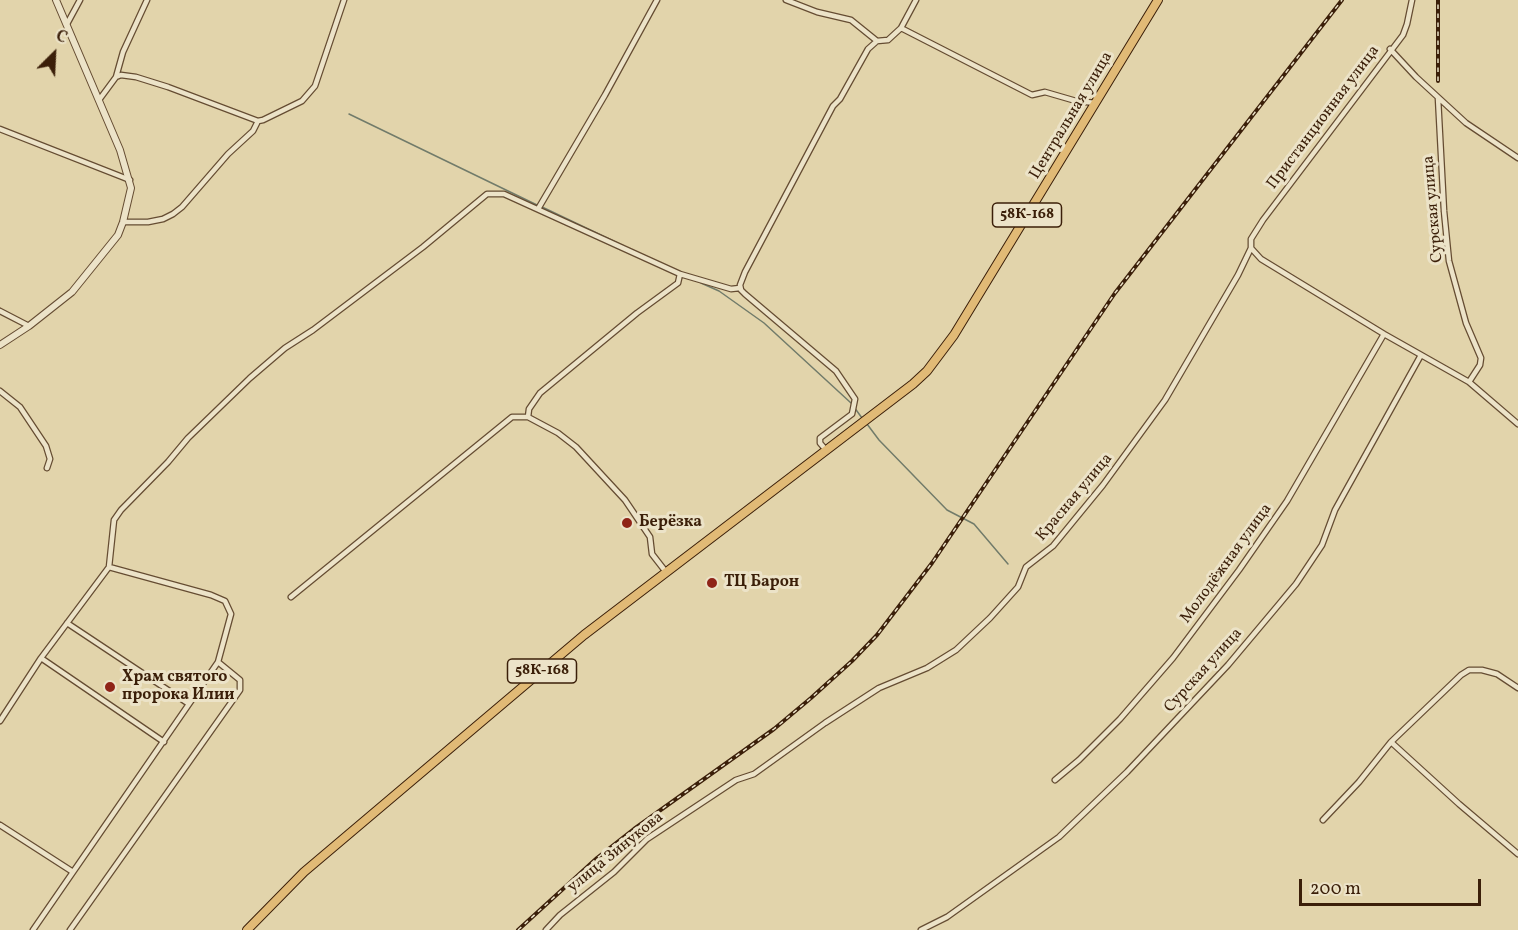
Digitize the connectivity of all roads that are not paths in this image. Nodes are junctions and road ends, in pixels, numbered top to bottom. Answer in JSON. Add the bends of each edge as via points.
{"nodes":[{"id":1,"x":56,"y":0,"type":"edge"},
{"id":2,"x":80,"y":0,"type":"edge"},
{"id":3,"x":147,"y":0,"type":"edge"},
{"id":4,"x":344,"y":0,"type":"edge"},
{"id":5,"x":657,"y":0,"type":"edge"},
{"id":6,"x":786,"y":0,"type":"edge"},
{"id":7,"x":916,"y":0,"type":"edge"},
{"id":8,"x":1158,"y":0,"type":"edge"},
{"id":9,"x":1412,"y":0,"type":"edge"},
{"id":10,"x":67,"y":24,"type":"junction"},
{"id":11,"x":901,"y":28,"type":"junction"},
{"id":12,"x":877,"y":41,"type":"junction"},
{"id":13,"x":1390,"y":49,"type":"junction"},
{"id":14,"x":116,"y":77,"type":"junction"},
{"id":15,"x":1438,"y":98,"type":"junction"},
{"id":16,"x":99,"y":100,"type":"junction"},
{"id":17,"x":1096,"y":103,"type":"junction"},
{"id":18,"x":258,"y":121,"type":"junction"},
{"id":19,"x":0,"y":129,"type":"edge"},
{"id":20,"x":1518,"y":158,"type":"edge"},
{"id":21,"x":130,"y":180,"type":"junction"},
{"id":22,"x":538,"y":209,"type":"junction"},
{"id":23,"x":123,"y":222,"type":"junction"},
{"id":24,"x":1251,"y":248,"type":"junction"},
{"id":25,"x":680,"y":274,"type":"junction"},
{"id":26,"x":740,"y":288,"type":"junction"},
{"id":27,"x":0,"y":311,"type":"edge"},
{"id":28,"x":29,"y":326,"type":"junction"},
{"id":29,"x":1384,"y":334,"type":"junction"},
{"id":30,"x":0,"y":345,"type":"edge"},
{"id":31,"x":1421,"y":355,"type":"junction"},
{"id":32,"x":1469,"y":382,"type":"junction"},
{"id":33,"x":0,"y":391,"type":"edge"},
{"id":34,"x":528,"y":417,"type":"junction"},
{"id":35,"x":1518,"y":424,"type":"edge"},
{"id":36,"x":826,"y":450,"type":"junction"},
{"id":37,"x":47,"y":468,"type":"dead end"},
{"id":38,"x":108,"y":567,"type":"junction"},
{"id":39,"x":666,"y":572,"type":"junction"},
{"id":40,"x":291,"y":597,"type":"dead end"},
{"id":41,"x":67,"y":623,"type":"junction"},
{"id":42,"x":41,"y":658,"type":"junction"},
{"id":43,"x":218,"y":662,"type":"junction"},
{"id":44,"x":1518,"y":688,"type":"edge"},
{"id":45,"x":189,"y":705,"type":"junction"},
{"id":46,"x":0,"y":721,"type":"edge"},
{"id":47,"x":164,"y":742,"type":"junction"},
{"id":48,"x":1391,"y":742,"type":"junction"},
{"id":49,"x":736,"y":780,"type":"joint"},
{"id":50,"x":1054,"y":780,"type":"dead end"},
{"id":51,"x":1323,"y":820,"type":"dead end"},
{"id":52,"x":0,"y":825,"type":"edge"},
{"id":53,"x":1518,"y":854,"type":"edge"},
{"id":54,"x":73,"y":872,"type":"junction"},
{"id":55,"x":33,"y":930,"type":"edge"},
{"id":56,"x":70,"y":930,"type":"edge"},
{"id":57,"x":247,"y":930,"type":"edge"},
{"id":58,"x":546,"y":930,"type":"edge"},
{"id":59,"x":921,"y":930,"type":"edge"}],
"edges":[{"from":1,"to":10,"type":"street"},
{"from":2,"to":10,"type":"street"},
{"from":3,"to":14,"type":"street"},
{"from":4,"to":18,"type":"street","via":[[315,86],[302,102]]},
{"from":5,"to":22,"type":"street"},
{"from":6,"to":12,"type":"street","via":[[851,20]]},
{"from":7,"to":11,"type":"street"},
{"from":8,"to":17,"type":"main road","name":"Центральная улица","number":"58К-168"},
{"from":9,"to":13,"type":"street","name":"Пристанционная улица","via":[[1405,30]]},
{"from":10,"to":16,"type":"street"},
{"from":11,"to":12,"type":"street","via":[[888,39]]},
{"from":11,"to":17,"type":"street","via":[[1032,96],[1045,92]]},
{"from":12,"to":26,"type":"street","via":[[867,49],[833,106]]},
{"from":13,"to":15,"type":"street"},
{"from":13,"to":24,"type":"street","name":"Пристанционная улица","via":[[1263,220],[1251,239]]},
{"from":14,"to":16,"type":"street"},
{"from":14,"to":18,"type":"street","via":[[136,77]]},
{"from":15,"to":20,"type":"street","via":[[1466,123]]},
{"from":15,"to":32,"type":"street","name":"Сурская улица","via":[[1449,261],[1481,358]]},
{"from":16,"to":21,"type":"street"},
{"from":17,"to":36,"type":"main road","name":"Центральная улица","number":"58К-168","via":[[940,356],[913,384]]},
{"from":18,"to":23,"type":"street","via":[[183,207],[163,219]]},
{"from":19,"to":21,"type":"street"},
{"from":21,"to":23,"type":"street"},
{"from":22,"to":25,"type":"street"},
{"from":22,"to":38,"type":"street","via":[[504,194],[487,194],[423,247],[285,348],[188,438],[121,510],[114,520]]},
{"from":23,"to":28,"type":"street","via":[[118,235],[72,292]]},
{"from":24,"to":29,"type":"street","via":[[1261,259]]},
{"from":24,"to":49,"type":"street","name":"Красная улица","via":[[1212,321],[1140,437],[1053,546],[1026,567],[1018,587],[990,618],[956,650],[927,668],[879,688],[754,774]]},
{"from":25,"to":26,"type":"street","via":[[731,289]]},
{"from":25,"to":34,"type":"street","via":[[678,283],[540,393]]},
{"from":26,"to":36,"type":"street","via":[[836,371],[855,399],[852,414],[820,438]]},
{"from":27,"to":28,"type":"street"},
{"from":28,"to":30,"type":"street"},
{"from":29,"to":31,"type":"street"},
{"from":29,"to":50,"type":"street","name":"Молодёжная улица","via":[[1287,501],[1239,570],[1173,658],[1120,719]]},
{"from":31,"to":32,"type":"street"},
{"from":31,"to":59,"type":"street","name":"Сурская улица","via":[[1335,510],[1322,545],[1296,584],[1228,665],[1059,837],[946,917]]},
{"from":32,"to":35,"type":"street"},
{"from":33,"to":37,"type":"street","via":[[28,416],[46,446],[50,459]]},
{"from":34,"to":39,"type":"street","via":[[576,447],[625,500],[650,537],[652,554]]},
{"from":34,"to":40,"type":"street","via":[[512,417]]},
{"from":36,"to":39,"type":"main road","number":"58К-168"},
{"from":38,"to":41,"type":"street"},
{"from":38,"to":43,"type":"street","via":[[225,601],[231,614]]},
{"from":39,"to":57,"type":"main road","number":"58К-168","via":[[584,635],[304,872]]},
{"from":41,"to":42,"type":"street"},
{"from":41,"to":45,"type":"street"},
{"from":42,"to":46,"type":"street"},
{"from":42,"to":47,"type":"street"},
{"from":43,"to":45,"type":"street"},
{"from":43,"to":56,"type":"street","via":[[240,680],[240,690]]},
{"from":44,"to":48,"type":"street","via":[[1497,674],[1469,670]]},
{"from":45,"to":47,"type":"street"},
{"from":47,"to":54,"type":"street"},
{"from":48,"to":51,"type":"street"},
{"from":48,"to":53,"type":"street"},
{"from":49,"to":58,"type":"street","name":"улица Зинукова","via":[[647,839]]},
{"from":52,"to":54,"type":"street"},
{"from":54,"to":55,"type":"street"}]}
